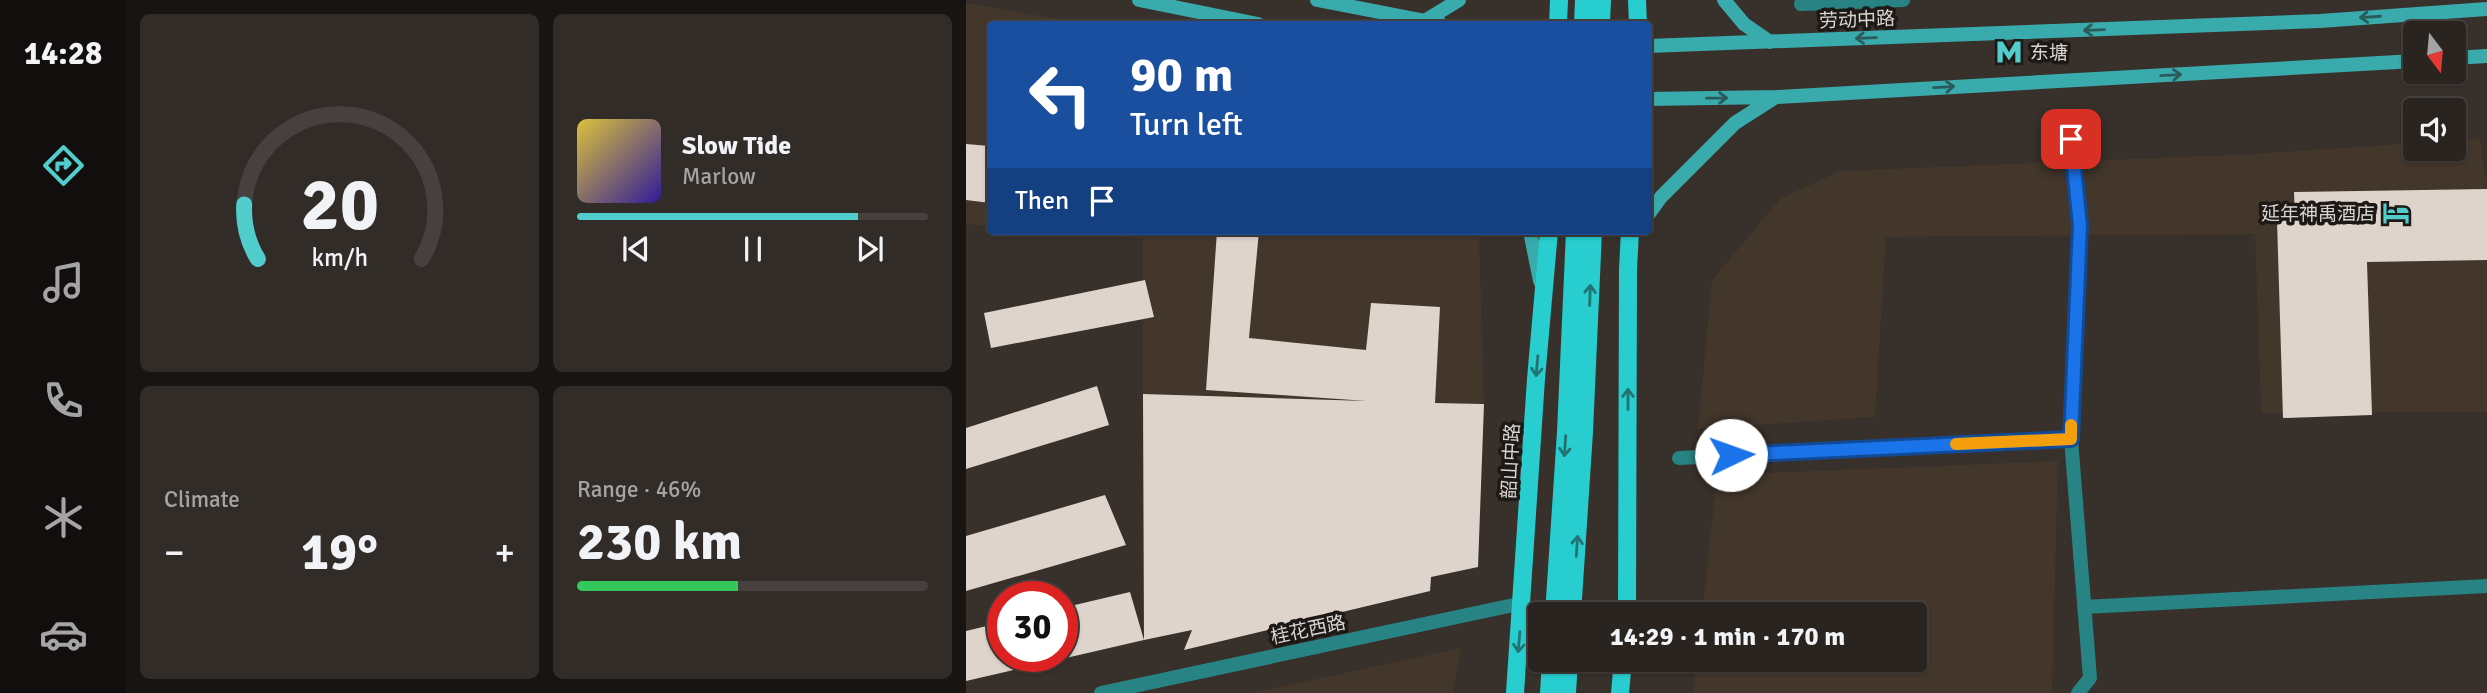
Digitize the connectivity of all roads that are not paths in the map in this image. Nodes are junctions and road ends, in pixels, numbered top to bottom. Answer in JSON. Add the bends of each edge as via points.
{"nodes":[{"id":1,"x":1139,"y":0,"type":"edge"},
{"id":2,"x":1318,"y":0,"type":"edge"},
{"id":3,"x":1459,"y":0,"type":"edge"},
{"id":4,"x":1559,"y":0,"type":"edge"},
{"id":5,"x":1584,"y":0,"type":"edge"},
{"id":6,"x":1602,"y":0,"type":"edge"},
{"id":7,"x":1637,"y":0,"type":"edge"},
{"id":8,"x":1724,"y":0,"type":"edge"},
{"id":9,"x":1903,"y":0,"type":"edge"},
{"id":10,"x":1801,"y":4,"type":"dead end"},
{"id":11,"x":2487,"y":9,"type":"edge"},
{"id":12,"x":1243,"y":21,"type":"edge"},
{"id":13,"x":1418,"y":21,"type":"edge"},
{"id":14,"x":1425,"y":21,"type":"edge"},
{"id":15,"x":1558,"y":21,"type":"edge"},
{"id":16,"x":1583,"y":21,"type":"edge"},
{"id":17,"x":1601,"y":21,"type":"edge"},
{"id":18,"x":1638,"y":21,"type":"edge"},
{"id":19,"x":1770,"y":42,"type":"junction"},
{"id":20,"x":1652,"y":46,"type":"edge"},
{"id":21,"x":2487,"y":56,"type":"edge"},
{"id":22,"x":2466,"y":57,"type":"edge"},
{"id":23,"x":2403,"y":62,"type":"edge"},
{"id":24,"x":1776,"y":97,"type":"junction"},
{"id":25,"x":1652,"y":99,"type":"edge"},
{"id":26,"x":2071,"y":139,"type":"dead end"},
{"id":27,"x":1652,"y":209,"type":"edge"},
{"id":28,"x":1531,"y":235,"type":"edge"},
{"id":29,"x":1549,"y":235,"type":"edge"},
{"id":30,"x":1575,"y":235,"type":"edge"},
{"id":31,"x":1593,"y":235,"type":"edge"},
{"id":32,"x":1630,"y":235,"type":"edge"},
{"id":33,"x":1639,"y":235,"type":"edge"},
{"id":34,"x":1628,"y":269,"type":"junction"},
{"id":35,"x":1544,"y":298,"type":"junction"},
{"id":36,"x":2071,"y":439,"type":"junction"},
{"id":37,"x":1679,"y":458,"type":"dead end"},
{"id":38,"x":2487,"y":586,"type":"edge"},
{"id":39,"x":1555,"y":602,"type":"edge"},
{"id":40,"x":1573,"y":602,"type":"edge"},
{"id":41,"x":1627,"y":602,"type":"edge"},
{"id":42,"x":1522,"y":603,"type":"junction"},
{"id":43,"x":2084,"y":607,"type":"junction"},
{"id":44,"x":1550,"y":672,"type":"edge"},
{"id":45,"x":1568,"y":672,"type":"edge"},
{"id":46,"x":1622,"y":672,"type":"edge"},
{"id":47,"x":2090,"y":678,"type":"junction"},
{"id":48,"x":1101,"y":693,"type":"edge"},
{"id":49,"x":1515,"y":693,"type":"edge"},
{"id":50,"x":1549,"y":693,"type":"edge"},
{"id":51,"x":1567,"y":693,"type":"edge"},
{"id":52,"x":1620,"y":693,"type":"edge"},
{"id":53,"x":2078,"y":693,"type":"edge"},
{"id":54,"x":2096,"y":693,"type":"edge"}],
"edges":[{"from":1,"to":12,"type":"main road"},
{"from":2,"to":13,"type":"main road"},
{"from":3,"to":14,"type":"main road"},
{"from":4,"to":15,"type":"main road"},
{"from":5,"to":16,"type":"main road"},
{"from":6,"to":17,"type":"main road"},
{"from":7,"to":18,"type":"main road"},
{"from":8,"to":19,"type":"main road","via":[[1744,24]]},
{"from":9,"to":10,"type":"street"},
{"from":11,"to":19,"type":"main road","name":"劳动中路","one_way":true,"via":[[2320,21]]},
{"from":19,"to":20,"type":"main road","name":"劳动中路"},
{"from":21,"to":22,"type":"main road"},
{"from":24,"to":23,"type":"main road","one_way":true},
{"from":25,"to":24,"type":"main road","one_way":true},
{"from":24,"to":27,"type":"main road","via":[[1735,123]]},
{"from":26,"to":36,"type":"street","via":[[2080,225]]},
{"from":28,"to":35,"type":"main road"},
{"from":29,"to":35,"type":"main road","name":"韶山中路"},
{"from":30,"to":39,"type":"main road","one_way":true},
{"from":40,"to":31,"type":"main road","one_way":true},
{"from":32,"to":34,"type":"main road"},
{"from":33,"to":34,"type":"main road"},
{"from":41,"to":34,"type":"main road","one_way":true},
{"from":35,"to":42,"type":"main road","name":"韶山中路","one_way":true},
{"from":36,"to":37,"type":"street"},
{"from":36,"to":43,"type":"street"},
{"from":38,"to":43,"type":"street"},
{"from":42,"to":48,"type":"street","name":"桂花西路"},
{"from":42,"to":49,"type":"main road","name":"韶山中路","one_way":true},
{"from":43,"to":47,"type":"street"},
{"from":44,"to":50,"type":"main road"},
{"from":45,"to":51,"type":"main road"},
{"from":46,"to":52,"type":"main road"},
{"from":47,"to":53,"type":"street"},
{"from":47,"to":54,"type":"street"}]}
